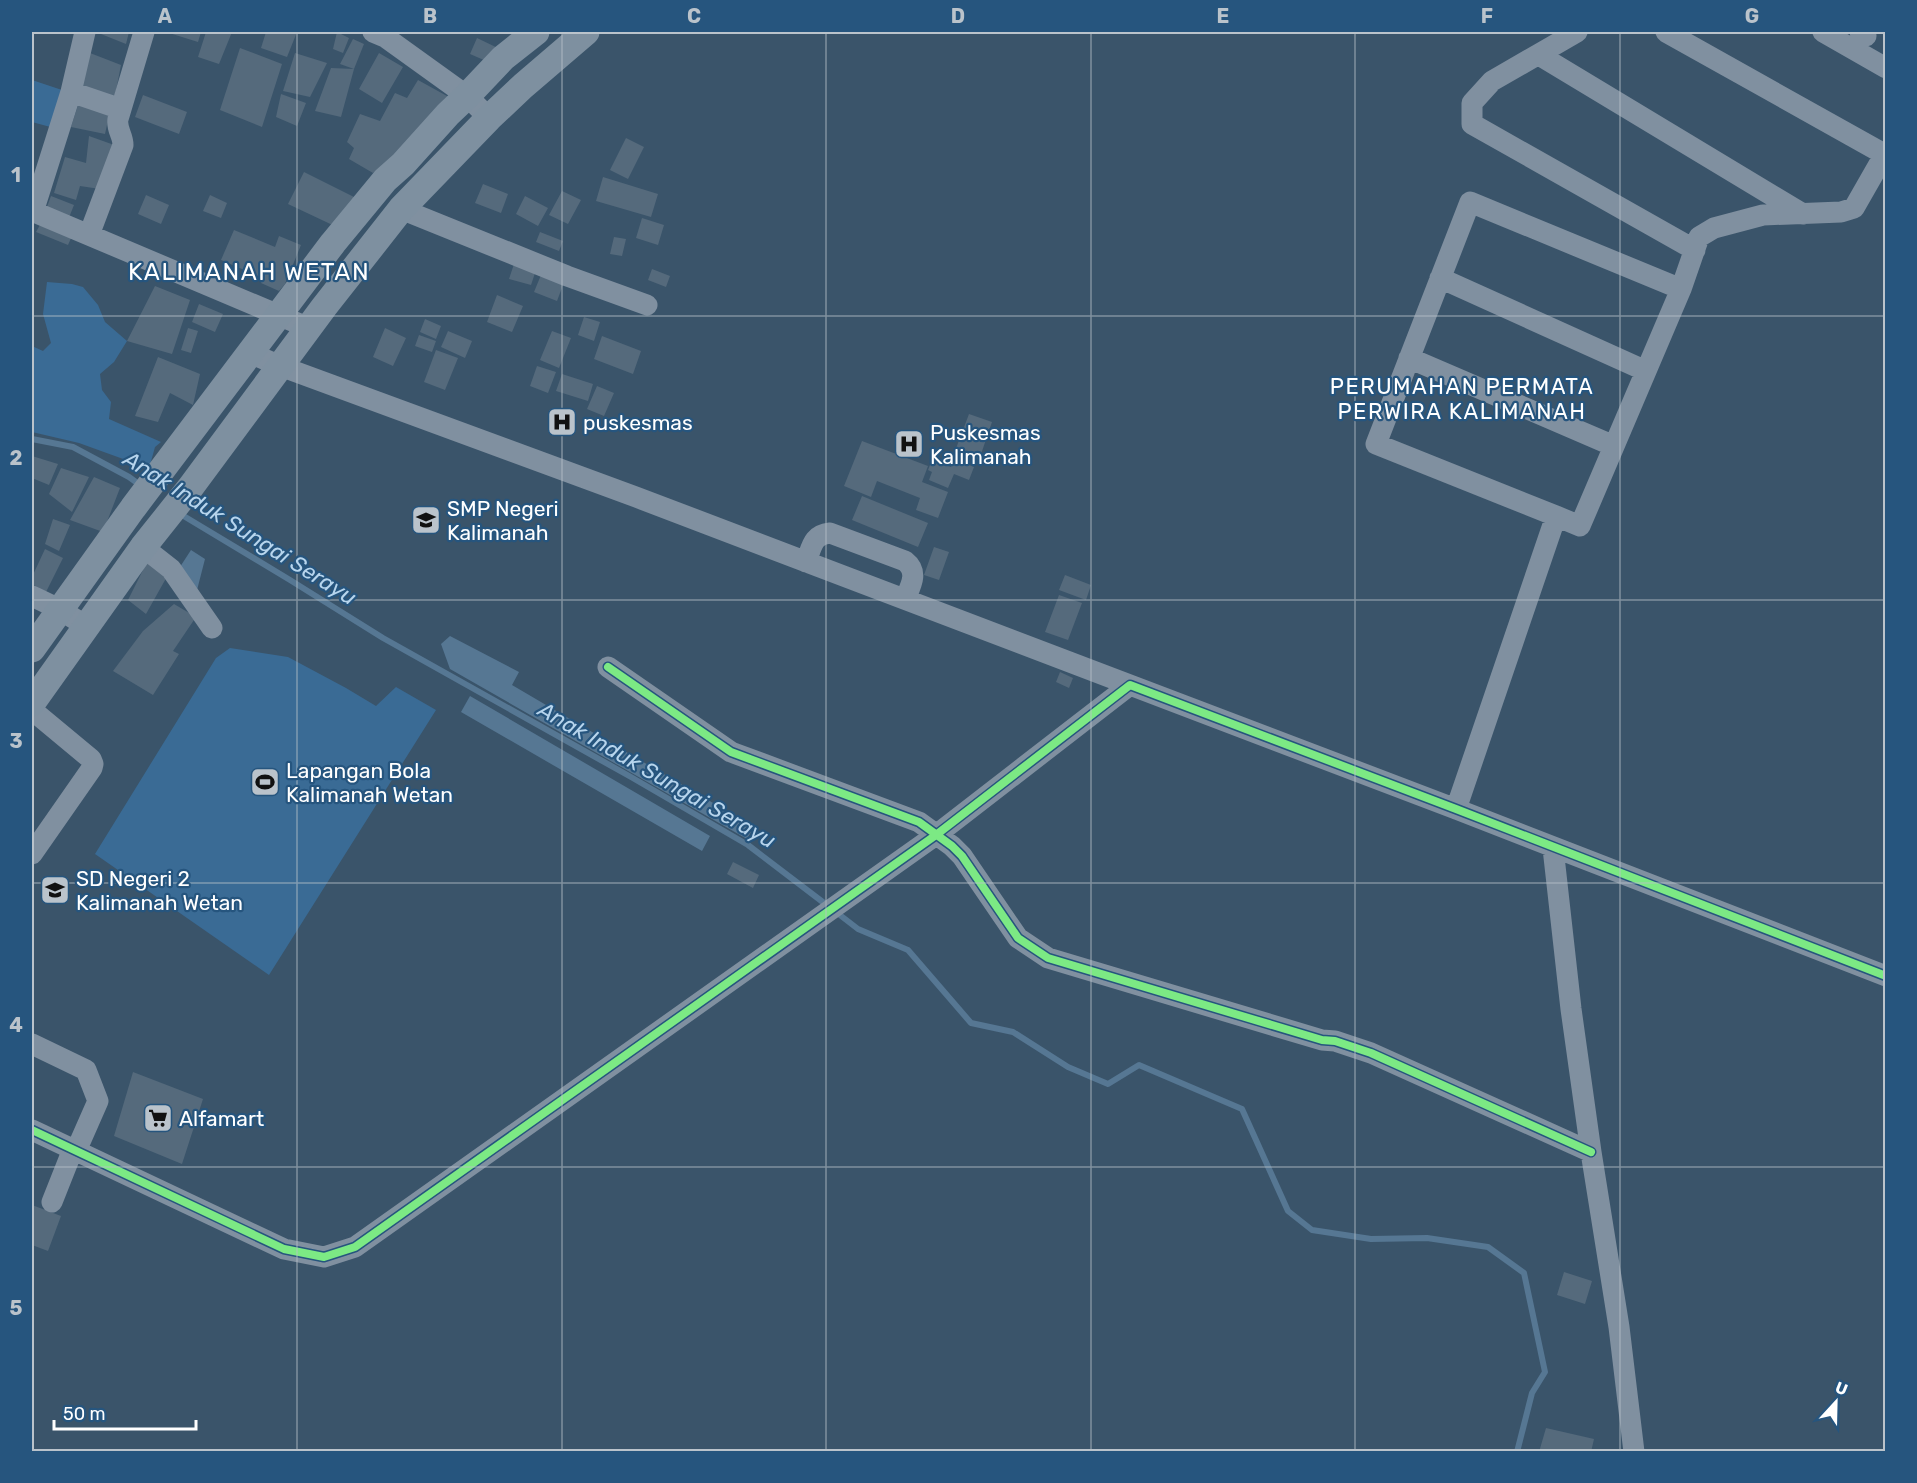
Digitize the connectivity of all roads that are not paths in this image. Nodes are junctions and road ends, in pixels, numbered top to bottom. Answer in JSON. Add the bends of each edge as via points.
{"nodes":[{"id":1,"x":85,"y":32,"type":"edge"},
{"id":2,"x":144,"y":32,"type":"edge"},
{"id":3,"x":373,"y":32,"type":"edge"},
{"id":4,"x":536,"y":32,"type":"edge"},
{"id":5,"x":586,"y":32,"type":"edge"},
{"id":6,"x":1577,"y":32,"type":"edge"},
{"id":7,"x":1666,"y":32,"type":"edge"},
{"id":8,"x":1823,"y":32,"type":"edge"},
{"id":9,"x":1539,"y":55,"type":"junction"},
{"id":10,"x":1886,"y":68,"type":"edge"},
{"id":11,"x":71,"y":92,"type":"junction"},
{"id":12,"x":467,"y":96,"type":"junction"},
{"id":13,"x":121,"y":109,"type":"junction"},
{"id":14,"x":489,"y":118,"type":"junction"},
{"id":15,"x":1885,"y":153,"type":"edge"},
{"id":16,"x":401,"y":209,"type":"junction"},
{"id":17,"x":32,"y":211,"type":"edge"},
{"id":18,"x":1804,"y":214,"type":"junction"},
{"id":19,"x":89,"y":235,"type":"junction"},
{"id":20,"x":1695,"y":250,"type":"junction"},
{"id":21,"x":1440,"y":278,"type":"junction"},
{"id":22,"x":1681,"y":289,"type":"junction"},
{"id":23,"x":647,"y":305,"type":"dead end"},
{"id":24,"x":279,"y":314,"type":"junction"},
{"id":25,"x":309,"y":328,"type":"junction"},
{"id":26,"x":250,"y":353,"type":"junction"},
{"id":27,"x":1409,"y":358,"type":"junction"},
{"id":28,"x":280,"y":366,"type":"junction"},
{"id":29,"x":1646,"y":371,"type":"junction"},
{"id":30,"x":1614,"y":446,"type":"junction"},
{"id":31,"x":1556,"y":516,"type":"junction"},
{"id":32,"x":150,"y":538,"type":"junction"},
{"id":33,"x":806,"y":562,"type":"junction"},
{"id":34,"x":32,"y":596,"type":"edge"},
{"id":35,"x":905,"y":599,"type":"junction"},
{"id":36,"x":59,"y":609,"type":"junction"},
{"id":37,"x":86,"y":626,"type":"junction"},
{"id":38,"x":212,"y":628,"type":"dead end"},
{"id":39,"x":32,"y":650,"type":"edge"},
{"id":40,"x":608,"y":667,"type":"dead end"},
{"id":41,"x":1130,"y":685,"type":"junction"},
{"id":42,"x":32,"y":703,"type":"edge"},
{"id":43,"x":32,"y":710,"type":"edge"},
{"id":44,"x":1456,"y":809,"type":"junction"},
{"id":45,"x":936,"y":835,"type":"junction"},
{"id":46,"x":1553,"y":848,"type":"junction"},
{"id":47,"x":32,"y":854,"type":"edge"},
{"id":48,"x":1886,"y":976,"type":"edge"},
{"id":49,"x":32,"y":1044,"type":"edge"},
{"id":50,"x":32,"y":1130,"type":"edge"},
{"id":51,"x":75,"y":1150,"type":"junction"},
{"id":52,"x":1591,"y":1152,"type":"junction"},
{"id":53,"x":51,"y":1202,"type":"dead end"},
{"id":54,"x":1634,"y":1452,"type":"edge"}],
"edges":[{"from":1,"to":11,"type":"street"},
{"from":2,"to":13,"type":"street"},
{"from":3,"to":12,"type":"street"},
{"from":4,"to":12,"type":"main road","via":[[503,58]]},
{"from":5,"to":14,"type":"main road"},
{"from":6,"to":9,"type":"street"},
{"from":7,"to":15,"type":"street"},
{"from":8,"to":10,"type":"street"},
{"from":9,"to":18,"type":"street"},
{"from":9,"to":20,"type":"street","via":[[1492,81],[1472,103],[1472,124]]},
{"from":11,"to":13,"type":"street"},
{"from":11,"to":17,"type":"street"},
{"from":12,"to":14,"type":"street"},
{"from":12,"to":24,"type":"main road","via":[[385,180]]},
{"from":13,"to":19,"type":"street","via":[[117,124],[123,145]]},
{"from":14,"to":16,"type":"main road"},
{"from":15,"to":18,"type":"street","via":[[1854,208]]},
{"from":16,"to":23,"type":"street"},
{"from":16,"to":25,"type":"main road"},
{"from":17,"to":19,"type":"street"},
{"from":18,"to":20,"type":"street","via":[[1763,214],[1714,228],[1699,237]]},
{"from":19,"to":24,"type":"street"},
{"from":20,"to":22,"type":"street"},
{"from":21,"to":22,"type":"street","via":[[1470,202]]},
{"from":21,"to":27,"type":"street"},
{"from":21,"to":29,"type":"street"},
{"from":22,"to":29,"type":"street"},
{"from":24,"to":25,"type":"street"},
{"from":24,"to":26,"type":"main road"},
{"from":25,"to":28,"type":"main road"},
{"from":26,"to":28,"type":"street"},
{"from":26,"to":36,"type":"main road"},
{"from":27,"to":30,"type":"street"},
{"from":27,"to":31,"type":"street","via":[[1376,444]]},
{"from":28,"to":32,"type":"main road"},
{"from":28,"to":33,"type":"street"},
{"from":29,"to":30,"type":"street"},
{"from":30,"to":31,"type":"street","via":[[1580,526]]},
{"from":31,"to":44,"type":"street"},
{"from":32,"to":37,"type":"main road"},
{"from":32,"to":38,"type":"street"},
{"from":33,"to":35,"type":"street"},
{"from":33,"to":35,"type":"street","via":[[821,534],[841,537],[911,566],[914,575]]},
{"from":34,"to":36,"type":"street"},
{"from":35,"to":41,"type":"street"},
{"from":36,"to":37,"type":"street"},
{"from":36,"to":39,"type":"main road"},
{"from":37,"to":42,"type":"main road"},
{"from":40,"to":45,"type":"street","via":[[731,752],[919,822]]},
{"from":41,"to":44,"type":"street"},
{"from":41,"to":45,"type":"street"},
{"from":43,"to":47,"type":"street","via":[[93,764]]},
{"from":44,"to":46,"type":"street"},
{"from":45,"to":51,"type":"street","via":[[345,1251],[324,1257],[284,1249]]},
{"from":45,"to":52,"type":"street","via":[[962,856],[1018,938],[1048,958],[1371,1053]]},
{"from":46,"to":48,"type":"street"},
{"from":46,"to":52,"type":"street"},
{"from":49,"to":51,"type":"street","via":[[86,1070],[98,1101]]},
{"from":50,"to":51,"type":"street"},
{"from":51,"to":53,"type":"street"},
{"from":52,"to":54,"type":"street"}]}
